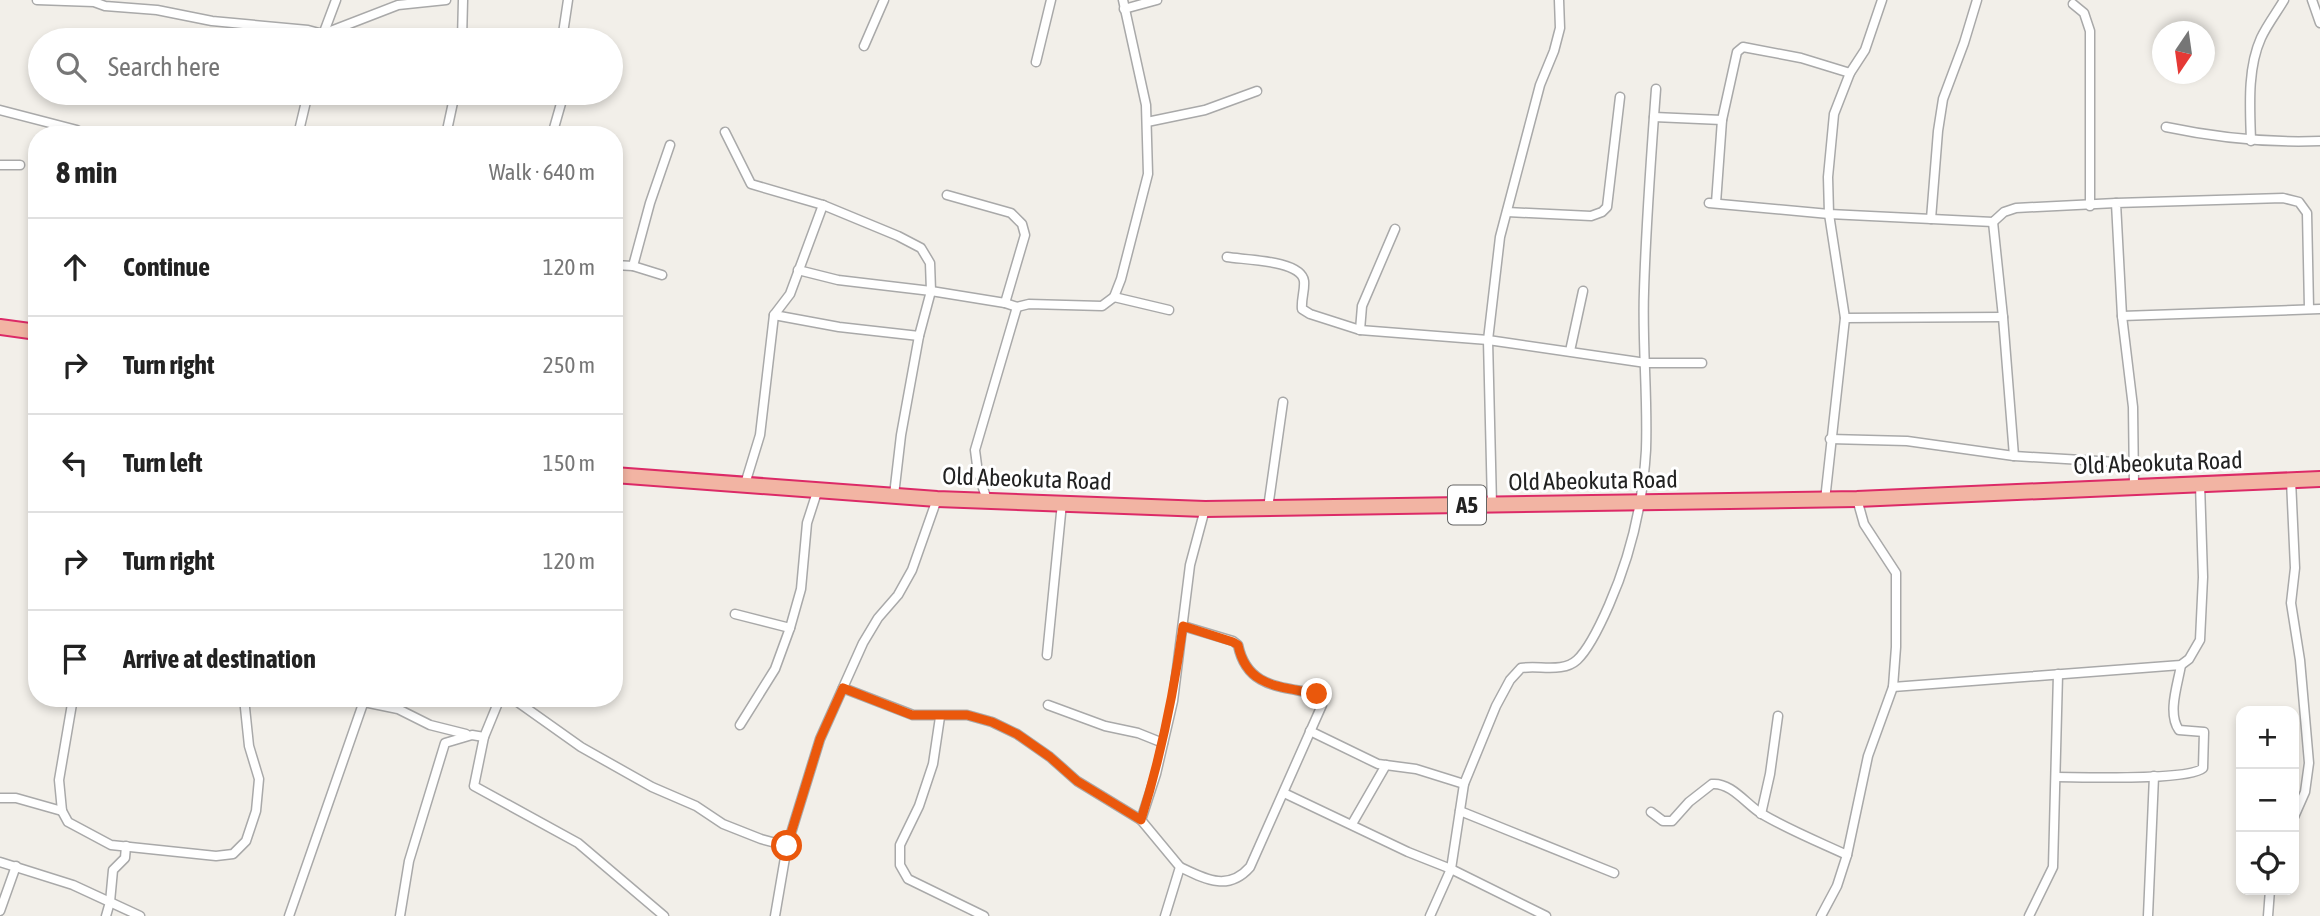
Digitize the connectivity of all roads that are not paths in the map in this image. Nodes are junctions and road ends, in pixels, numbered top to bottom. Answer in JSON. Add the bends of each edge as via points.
{"nodes":[{"id":1,"x":37,"y":0,"type":"edge"},
{"id":2,"x":336,"y":0,"type":"edge"},
{"id":3,"x":446,"y":0,"type":"edge"},
{"id":4,"x":463,"y":0,"type":"edge"},
{"id":5,"x":568,"y":0,"type":"edge"},
{"id":6,"x":884,"y":0,"type":"edge"},
{"id":7,"x":1051,"y":0,"type":"edge"},
{"id":8,"x":1157,"y":0,"type":"edge"},
{"id":9,"x":1559,"y":0,"type":"edge"},
{"id":10,"x":1882,"y":0,"type":"edge"},
{"id":11,"x":1977,"y":0,"type":"edge"},
{"id":12,"x":2284,"y":0,"type":"edge"},
{"id":13,"x":2312,"y":0,"type":"edge"},
{"id":14,"x":1124,"y":4,"type":"edge"},
{"id":15,"x":2073,"y":4,"type":"dead end"},
{"id":16,"x":2320,"y":23,"type":"edge"},
{"id":17,"x":287,"y":28,"type":"edge"},
{"id":18,"x":325,"y":28,"type":"edge"},
{"id":19,"x":343,"y":28,"type":"edge"},
{"id":20,"x":462,"y":28,"type":"edge"},
{"id":21,"x":564,"y":28,"type":"edge"},
{"id":22,"x":864,"y":46,"type":"dead end"},
{"id":23,"x":1036,"y":62,"type":"dead end"},
{"id":24,"x":1850,"y":74,"type":"junction"},
{"id":25,"x":1656,"y":89,"type":"dead end"},
{"id":26,"x":1256,"y":91,"type":"dead end"},
{"id":27,"x":1620,"y":97,"type":"dead end"},
{"id":28,"x":306,"y":105,"type":"edge"},
{"id":29,"x":452,"y":105,"type":"edge"},
{"id":30,"x":561,"y":105,"type":"edge"},
{"id":31,"x":0,"y":110,"type":"edge"},
{"id":32,"x":1654,"y":117,"type":"junction"},
{"id":33,"x":1722,"y":120,"type":"junction"},
{"id":34,"x":1147,"y":122,"type":"junction"},
{"id":35,"x":62,"y":126,"type":"edge"},
{"id":36,"x":300,"y":126,"type":"edge"},
{"id":37,"x":448,"y":126,"type":"edge"},
{"id":38,"x":555,"y":126,"type":"edge"},
{"id":39,"x":2166,"y":127,"type":"dead end"},
{"id":40,"x":725,"y":132,"type":"dead end"},
{"id":41,"x":2251,"y":141,"type":"junction"},
{"id":42,"x":2320,"y":141,"type":"edge"},
{"id":43,"x":670,"y":145,"type":"dead end"},
{"id":44,"x":0,"y":165,"type":"edge"},
{"id":45,"x":20,"y":165,"type":"dead end"},
{"id":46,"x":947,"y":195,"type":"dead end"},
{"id":47,"x":2116,"y":203,"type":"junction"},
{"id":48,"x":824,"y":205,"type":"junction"},
{"id":49,"x":2090,"y":206,"type":"junction"},
{"id":50,"x":1507,"y":212,"type":"junction"},
{"id":51,"x":1829,"y":214,"type":"junction"},
{"id":52,"x":1931,"y":219,"type":"junction"},
{"id":53,"x":1993,"y":222,"type":"junction"},
{"id":54,"x":1395,"y":229,"type":"dead end"},
{"id":55,"x":1227,"y":257,"type":"dead end"},
{"id":56,"x":623,"y":265,"type":"edge"},
{"id":57,"x":633,"y":266,"type":"junction"},
{"id":58,"x":798,"y":270,"type":"junction"},
{"id":59,"x":662,"y":275,"type":"dead end"},
{"id":60,"x":931,"y":291,"type":"junction"},
{"id":61,"x":1583,"y":291,"type":"dead end"},
{"id":62,"x":1114,"y":297,"type":"junction"},
{"id":63,"x":1005,"y":303,"type":"junction"},
{"id":64,"x":1017,"y":307,"type":"junction"},
{"id":65,"x":2309,"y":309,"type":"junction"},
{"id":66,"x":2320,"y":309,"type":"edge"},
{"id":67,"x":1169,"y":310,"type":"dead end"},
{"id":68,"x":774,"y":315,"type":"junction"},
{"id":69,"x":2122,"y":316,"type":"junction"},
{"id":70,"x":2004,"y":317,"type":"junction"},
{"id":71,"x":1845,"y":318,"type":"junction"},
{"id":72,"x":0,"y":327,"type":"edge"},
{"id":73,"x":1360,"y":330,"type":"junction"},
{"id":74,"x":28,"y":331,"type":"edge"},
{"id":75,"x":919,"y":336,"type":"junction"},
{"id":76,"x":1488,"y":340,"type":"junction"},
{"id":77,"x":1570,"y":351,"type":"junction"},
{"id":78,"x":1646,"y":363,"type":"junction"},
{"id":79,"x":1702,"y":363,"type":"dead end"},
{"id":80,"x":1283,"y":402,"type":"dead end"},
{"id":81,"x":1830,"y":439,"type":"junction"},
{"id":82,"x":2014,"y":456,"type":"junction"},
{"id":83,"x":2132,"y":463,"type":"junction"},
{"id":84,"x":623,"y":476,"type":"edge"},
{"id":85,"x":2320,"y":479,"type":"edge"},
{"id":86,"x":2291,"y":480,"type":"junction"},
{"id":87,"x":745,"y":484,"type":"junction"},
{"id":88,"x":2200,"y":484,"type":"junction"},
{"id":89,"x":2134,"y":486,"type":"junction"},
{"id":90,"x":818,"y":489,"type":"junction"},
{"id":91,"x":894,"y":495,"type":"junction"},
{"id":92,"x":937,"y":499,"type":"junction"},
{"id":93,"x":1857,"y":499,"type":"junction"},
{"id":94,"x":987,"y":500,"type":"junction"},
{"id":95,"x":1825,"y":500,"type":"junction"},
{"id":96,"x":1062,"y":503,"type":"junction"},
{"id":97,"x":1640,"y":503,"type":"junction"},
{"id":98,"x":1492,"y":505,"type":"junction"},
{"id":99,"x":1268,"y":508,"type":"junction"},
{"id":100,"x":1206,"y":509,"type":"junction"},
{"id":101,"x":735,"y":614,"type":"dead end"},
{"id":102,"x":1183,"y":626,"type":"junction"},
{"id":103,"x":790,"y":628,"type":"junction"},
{"id":104,"x":1047,"y":656,"type":"dead end"},
{"id":105,"x":2181,"y":665,"type":"junction"},
{"id":106,"x":2058,"y":674,"type":"junction"},
{"id":107,"x":1893,"y":687,"type":"junction"},
{"id":108,"x":843,"y":688,"type":"junction"},
{"id":109,"x":1048,"y":705,"type":"dead end"},
{"id":110,"x":71,"y":707,"type":"edge"},
{"id":111,"x":248,"y":707,"type":"edge"},
{"id":112,"x":363,"y":707,"type":"edge"},
{"id":113,"x":391,"y":707,"type":"edge"},
{"id":114,"x":496,"y":707,"type":"edge"},
{"id":115,"x":525,"y":707,"type":"edge"},
{"id":116,"x":1778,"y":716,"type":"dead end"},
{"id":117,"x":940,"y":717,"type":"junction"},
{"id":118,"x":740,"y":725,"type":"dead end"},
{"id":119,"x":1310,"y":730,"type":"junction"},
{"id":120,"x":472,"y":735,"type":"junction"},
{"id":121,"x":484,"y":737,"type":"junction"},
{"id":122,"x":1163,"y":743,"type":"junction"},
{"id":123,"x":1386,"y":765,"type":"junction"},
{"id":124,"x":2154,"y":776,"type":"junction"},
{"id":125,"x":2056,"y":777,"type":"junction"},
{"id":126,"x":1464,"y":784,"type":"junction"},
{"id":127,"x":1283,"y":793,"type":"junction"},
{"id":128,"x":0,"y":798,"type":"edge"},
{"id":129,"x":2299,"y":806,"type":"edge"},
{"id":130,"x":62,"y":811,"type":"junction"},
{"id":131,"x":1460,"y":811,"type":"junction"},
{"id":132,"x":1651,"y":812,"type":"dead end"},
{"id":133,"x":1761,"y":814,"type":"junction"},
{"id":134,"x":1141,"y":820,"type":"junction"},
{"id":135,"x":1352,"y":824,"type":"junction"},
{"id":136,"x":126,"y":846,"type":"junction"},
{"id":137,"x":787,"y":846,"type":"junction"},
{"id":138,"x":1847,"y":855,"type":"junction"},
{"id":139,"x":0,"y":862,"type":"edge"},
{"id":140,"x":16,"y":866,"type":"junction"},
{"id":141,"x":1180,"y":867,"type":"junction"},
{"id":142,"x":1451,"y":869,"type":"junction"},
{"id":143,"x":1614,"y":873,"type":"dead end"},
{"id":144,"x":2270,"y":895,"type":"edge"},
{"id":145,"x":110,"y":902,"type":"junction"},
{"id":146,"x":0,"y":911,"type":"edge"},
{"id":147,"x":1825,"y":914,"type":"edge"},
{"id":148,"x":106,"y":916,"type":"edge"},
{"id":149,"x":140,"y":916,"type":"edge"},
{"id":150,"x":289,"y":916,"type":"edge"},
{"id":151,"x":400,"y":916,"type":"edge"},
{"id":152,"x":664,"y":916,"type":"edge"},
{"id":153,"x":775,"y":916,"type":"edge"},
{"id":154,"x":984,"y":916,"type":"edge"},
{"id":155,"x":1165,"y":916,"type":"edge"},
{"id":156,"x":1430,"y":916,"type":"edge"},
{"id":157,"x":1546,"y":916,"type":"edge"},
{"id":158,"x":2029,"y":916,"type":"edge"},
{"id":159,"x":2148,"y":916,"type":"edge"},
{"id":160,"x":2268,"y":916,"type":"edge"}],
"edges":[{"from":1,"to":17,"type":"street","via":[[94,2]]},
{"from":2,"to":18,"type":"street"},
{"from":3,"to":19,"type":"street","via":[[398,5]]},
{"from":4,"to":20,"type":"street"},
{"from":5,"to":21,"type":"street"},
{"from":6,"to":22,"type":"street"},
{"from":7,"to":23,"type":"street"},
{"from":8,"to":14,"type":"street"},
{"from":9,"to":50,"type":"street","via":[[1555,51],[1541,85]]},
{"from":10,"to":24,"type":"street","via":[[1865,50]]},
{"from":11,"to":52,"type":"street","via":[[1943,99]]},
{"from":12,"to":41,"type":"street","via":[[2261,38],[2253,65]]},
{"from":13,"to":16,"type":"street"},
{"from":14,"to":34,"type":"street"},
{"from":15,"to":49,"type":"street","via":[[2084,13],[2091,31]]},
{"from":24,"to":33,"type":"street","via":[[1801,58],[1743,47],[1737,52]]},
{"from":24,"to":51,"type":"street","via":[[1834,114]]},
{"from":25,"to":32,"type":"street"},
{"from":26,"to":34,"type":"street","via":[[1205,110]]},
{"from":27,"to":50,"type":"street","via":[[1607,207],[1591,216]]},
{"from":28,"to":36,"type":"street"},
{"from":29,"to":37,"type":"street"},
{"from":30,"to":38,"type":"street"},
{"from":31,"to":35,"type":"street"},
{"from":32,"to":33,"type":"street"},
{"from":32,"to":78,"type":"street","via":[[1645,242]]},
{"from":33,"to":51,"type":"street","via":[[1712,203]]},
{"from":34,"to":62,"type":"street","via":[[1148,174]]},
{"from":39,"to":41,"type":"street"},
{"from":40,"to":48,"type":"street","via":[[751,184]]},
{"from":41,"to":42,"type":"street"},
{"from":43,"to":57,"type":"street"},
{"from":44,"to":45,"type":"street"},
{"from":46,"to":63,"type":"street","via":[[1011,212],[1023,224],[1025,235]]},
{"from":47,"to":49,"type":"street"},
{"from":47,"to":65,"type":"street","via":[[2283,198],[2299,202],[2307,213]]},
{"from":47,"to":69,"type":"street"},
{"from":48,"to":58,"type":"street"},
{"from":48,"to":60,"type":"street","via":[[921,248],[930,262]]},
{"from":49,"to":53,"type":"street","via":[[2016,208]]},
{"from":50,"to":76,"type":"street"},
{"from":51,"to":52,"type":"street"},
{"from":51,"to":71,"type":"street"},
{"from":52,"to":53,"type":"street"},
{"from":53,"to":70,"type":"street"},
{"from":54,"to":73,"type":"street","via":[[1362,306]]},
{"from":55,"to":73,"type":"street","via":[[1291,266],[1301,272],[1304,282],[1302,309]]},
{"from":56,"to":57,"type":"street"},
{"from":57,"to":59,"type":"street"},
{"from":58,"to":60,"type":"street","via":[[838,280]]},
{"from":58,"to":68,"type":"street","via":[[790,294]]},
{"from":60,"to":63,"type":"street"},
{"from":60,"to":75,"type":"street"},
{"from":61,"to":77,"type":"street"},
{"from":62,"to":64,"type":"street","via":[[1102,306]]},
{"from":62,"to":67,"type":"street"},
{"from":63,"to":64,"type":"street"},
{"from":64,"to":94,"type":"street","via":[[975,450]]},
{"from":65,"to":66,"type":"street"},
{"from":65,"to":69,"type":"street"},
{"from":68,"to":75,"type":"street"},
{"from":68,"to":87,"type":"street","via":[[760,435]]},
{"from":69,"to":83,"type":"street","via":[[2133,407]]},
{"from":70,"to":71,"type":"street"},
{"from":70,"to":82,"type":"street"},
{"from":71,"to":81,"type":"street"},
{"from":72,"to":74,"type":"highway"},
{"from":73,"to":76,"type":"street"},
{"from":75,"to":91,"type":"street"},
{"from":76,"to":77,"type":"street"},
{"from":76,"to":98,"type":"street"},
{"from":77,"to":78,"type":"street"},
{"from":78,"to":79,"type":"street"},
{"from":78,"to":97,"type":"street","via":[[1646,451]]},
{"from":80,"to":99,"type":"street"},
{"from":81,"to":82,"type":"street","via":[[1907,441]]},
{"from":81,"to":95,"type":"street"},
{"from":82,"to":83,"type":"street"},
{"from":83,"to":89,"type":"street"},
{"from":84,"to":87,"type":"highway","name":"Old Abeokuta Road","number":"A5"},
{"from":85,"to":86,"type":"highway","name":"Old Abeokuta Road","number":"A5"},
{"from":86,"to":88,"type":"highway","name":"Old Abeokuta Road","number":"A5"},
{"from":86,"to":129,"type":"street","via":[[2295,568],[2291,603],[2309,764]]},
{"from":87,"to":90,"type":"highway","name":"Old Abeokuta Road","number":"A5"},
{"from":88,"to":89,"type":"highway","name":"Old Abeokuta Road","number":"A5"},
{"from":88,"to":105,"type":"street","via":[[2200,640]]},
{"from":89,"to":93,"type":"highway","name":"Old Abeokuta Road","number":"A5"},
{"from":90,"to":91,"type":"highway","name":"Old Abeokuta Road","number":"A5"},
{"from":90,"to":103,"type":"street","via":[[807,523],[800,589]]},
{"from":91,"to":92,"type":"highway","name":"Old Abeokuta Road","number":"A5"},
{"from":92,"to":94,"type":"highway","name":"Old Abeokuta Road","number":"A5"},
{"from":92,"to":108,"type":"street","via":[[912,570],[878,618]]},
{"from":93,"to":95,"type":"highway","name":"Old Abeokuta Road","number":"A5"},
{"from":93,"to":107,"type":"street","via":[[1864,524],[1896,573]]},
{"from":94,"to":96,"type":"highway","name":"Old Abeokuta Road","number":"A5"},
{"from":95,"to":97,"type":"highway","name":"Old Abeokuta Road","number":"A5"},
{"from":96,"to":100,"type":"highway","name":"Old Abeokuta Road","number":"A5"},
{"from":96,"to":104,"type":"street"},
{"from":97,"to":98,"type":"highway","name":"Old Abeokuta Road","number":"A5"},
{"from":97,"to":126,"type":"street","via":[[1619,580],[1598,628],[1577,660],[1560,668],[1521,668],[1510,680]]},
{"from":98,"to":99,"type":"highway","name":"Old Abeokuta Road","number":"A5"},
{"from":99,"to":100,"type":"highway","name":"Old Abeokuta Road","number":"A5"},
{"from":100,"to":102,"type":"street","via":[[1190,565]]},
{"from":101,"to":103,"type":"street"},
{"from":102,"to":119,"type":"street","via":[[1238,645],[1251,675],[1264,682],[1317,694],[1322,705]]},
{"from":102,"to":122,"type":"street"},
{"from":103,"to":118,"type":"street","via":[[775,669]]},
{"from":105,"to":106,"type":"street"},
{"from":105,"to":124,"type":"street","via":[[2174,722],[2179,730],[2204,732],[2203,768],[2197,774]]},
{"from":106,"to":107,"type":"street"},
{"from":106,"to":125,"type":"street"},
{"from":107,"to":138,"type":"street","via":[[1868,756]]},
{"from":108,"to":117,"type":"street","via":[[912,715]]},
{"from":108,"to":137,"type":"street","via":[[820,739]]},
{"from":109,"to":122,"type":"street"},
{"from":110,"to":130,"type":"street","via":[[59,780]]},
{"from":111,"to":136,"type":"street","via":[[249,746],[259,779],[256,811],[246,841],[233,854],[216,856]]},
{"from":112,"to":150,"type":"street"},
{"from":113,"to":120,"type":"street","via":[[430,725]]},
{"from":114,"to":121,"type":"street"},
{"from":115,"to":137,"type":"street","via":[[581,747],[723,824]]},
{"from":116,"to":133,"type":"street"},
{"from":117,"to":134,"type":"street","via":[[967,715],[1017,734],[1077,781]]},
{"from":117,"to":154,"type":"street","via":[[933,764],[900,845],[900,865],[908,879]]},
{"from":119,"to":123,"type":"street","via":[[1362,758]]},
{"from":119,"to":127,"type":"street"},
{"from":120,"to":121,"type":"street"},
{"from":120,"to":151,"type":"street","via":[[445,743],[409,861]]},
{"from":121,"to":152,"type":"street","via":[[474,786],[578,843]]},
{"from":122,"to":134,"type":"street"},
{"from":123,"to":126,"type":"street"},
{"from":123,"to":135,"type":"street"},
{"from":124,"to":125,"type":"street"},
{"from":124,"to":159,"type":"street"},
{"from":125,"to":158,"type":"street","via":[[2053,867]]},
{"from":126,"to":131,"type":"street"},
{"from":127,"to":135,"type":"street"},
{"from":127,"to":141,"type":"street","via":[[1244,875],[1213,882]]},
{"from":128,"to":130,"type":"street"},
{"from":130,"to":136,"type":"street","via":[[68,822],[89,834],[111,845]]},
{"from":131,"to":142,"type":"street"},
{"from":131,"to":143,"type":"street"},
{"from":132,"to":133,"type":"street","via":[[1671,821],[1714,783],[1738,794]]},
{"from":133,"to":138,"type":"street"},
{"from":134,"to":141,"type":"street"},
{"from":135,"to":142,"type":"street"},
{"from":136,"to":145,"type":"street","via":[[125,858],[113,870]]},
{"from":137,"to":153,"type":"street"},
{"from":138,"to":147,"type":"street"},
{"from":139,"to":140,"type":"street"},
{"from":140,"to":145,"type":"street"},
{"from":140,"to":146,"type":"street"},
{"from":141,"to":155,"type":"street"},
{"from":142,"to":156,"type":"street"},
{"from":142,"to":157,"type":"street"},
{"from":144,"to":160,"type":"street"},
{"from":145,"to":148,"type":"street"},
{"from":145,"to":149,"type":"street"}]}
